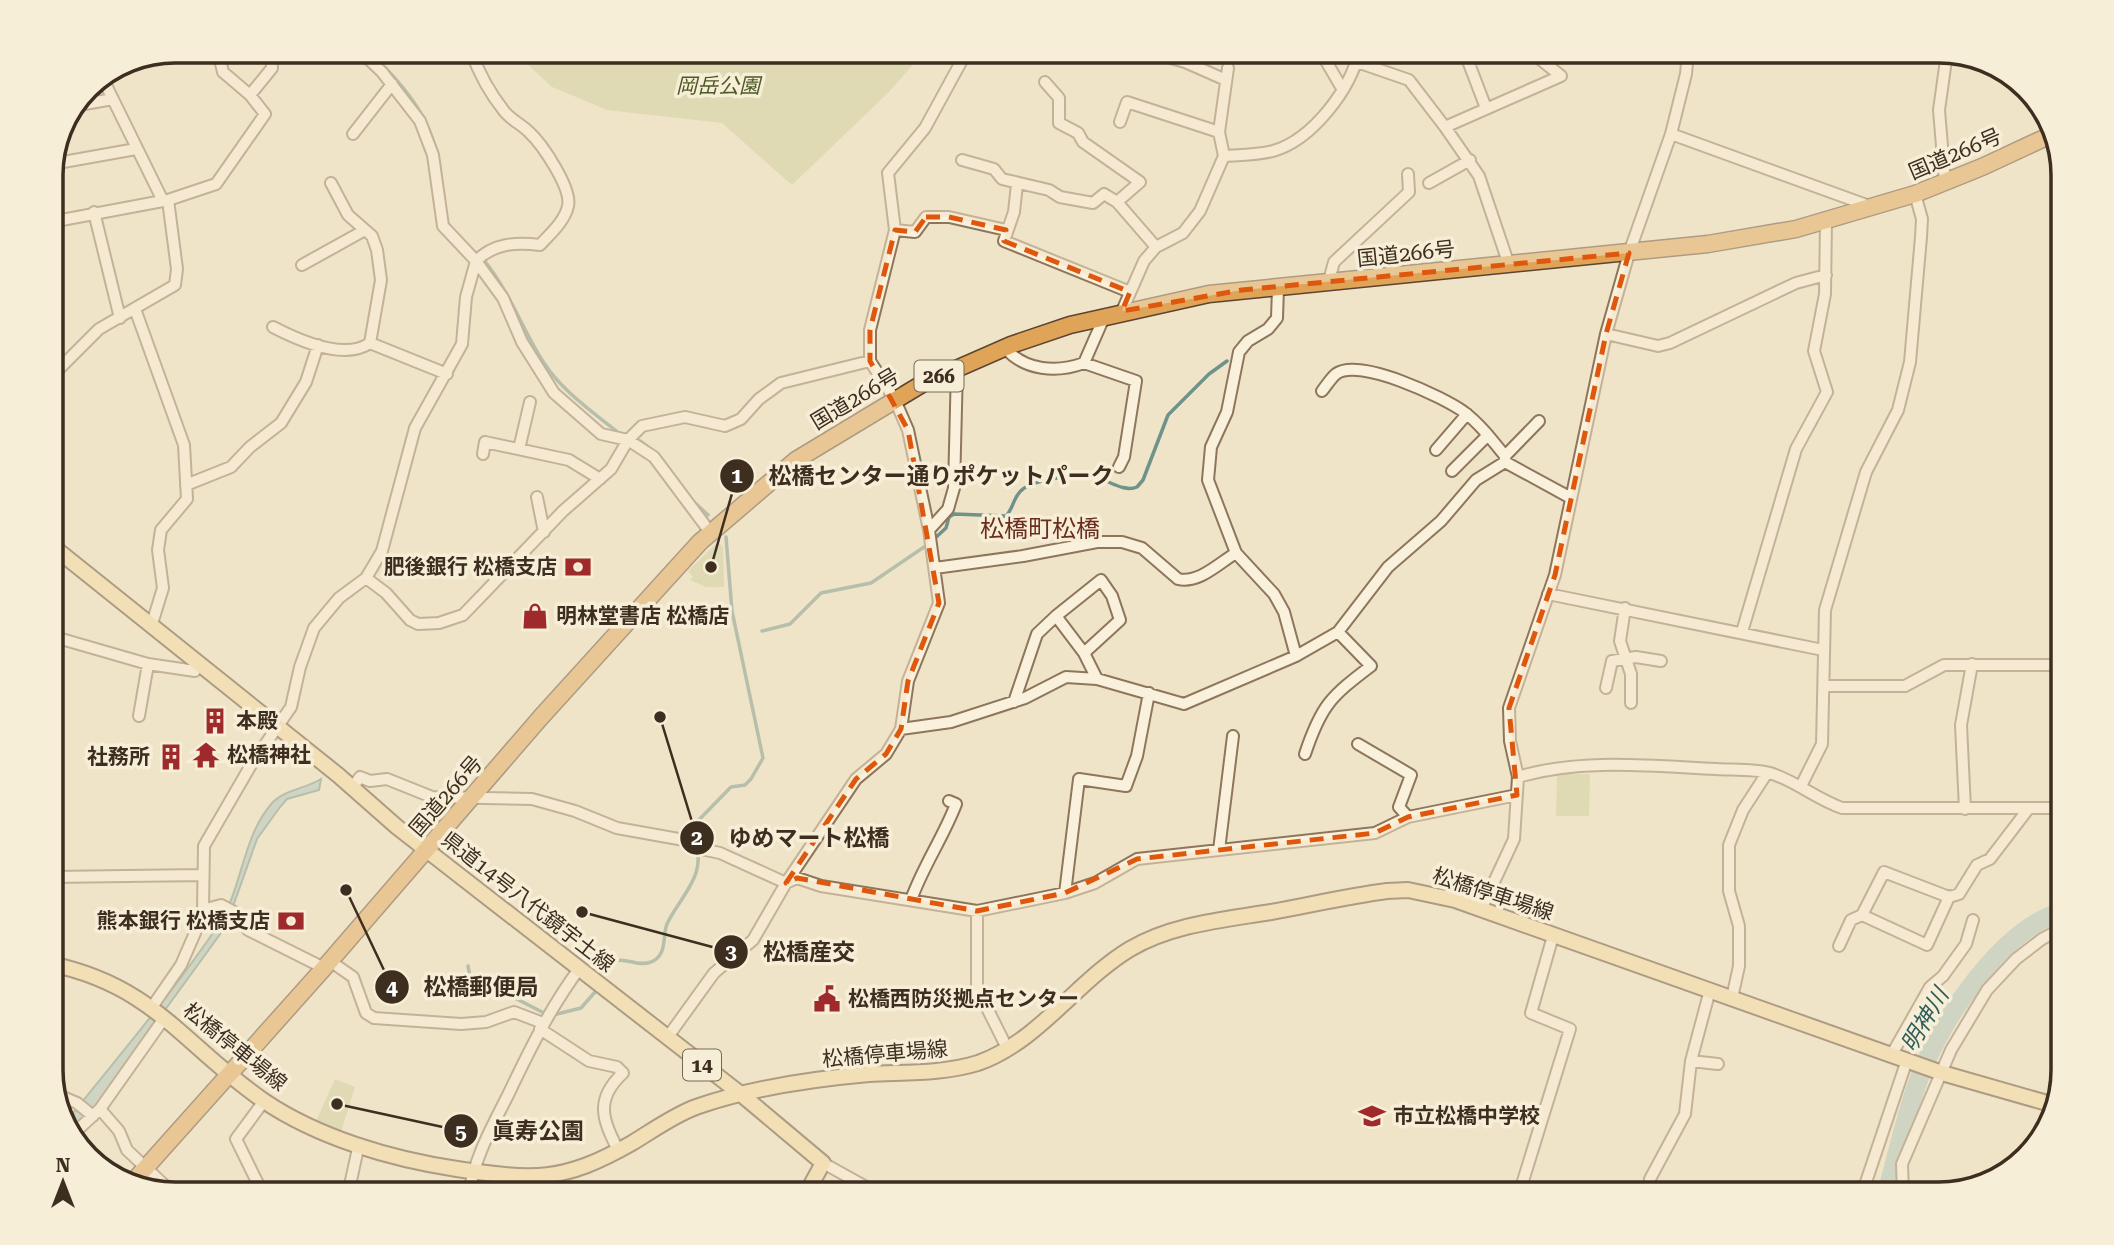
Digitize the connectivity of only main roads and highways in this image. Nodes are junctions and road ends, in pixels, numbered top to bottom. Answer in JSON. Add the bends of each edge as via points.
{"nodes":[{"id":1,"x":2044,"y":138,"type":"edge"},
{"id":2,"x":63,"y":555,"type":"edge"},
{"id":3,"x":427,"y":850,"type":"junction"},
{"id":4,"x":63,"y":967,"type":"edge"},
{"id":5,"x":228,"y":1074,"type":"junction"},
{"id":6,"x":742,"y":1095,"type":"junction"},
{"id":7,"x":2046,"y":1103,"type":"edge"},
{"id":8,"x":139,"y":1175,"type":"edge"},
{"id":9,"x":813,"y":1182,"type":"edge"}],
"edges":[{"from":1,"to":3,"type":"highway","name":"国道266号","number":"266","via":[[1915,194],[1796,229],[1629,253],[1209,294],[1105,315],[957,367],[796,460],[710,532]]},
{"from":2,"to":3,"type":"main road","name":"県道14号八代鏡宇土線","number":"14"},
{"from":3,"to":5,"type":"highway","name":"国道266号","number":"266"},
{"from":3,"to":6,"type":"main road","name":"県道14号八代鏡宇土線","number":"14"},
{"from":4,"to":5,"type":"main road","name":"松橋停車場線","via":[[103,979],[158,1011]]},
{"from":5,"to":6,"type":"main road","name":"松橋停車場線","via":[[307,1125],[359,1144],[423,1163],[544,1178],[591,1165],[692,1108]]},
{"from":5,"to":8,"type":"highway","name":"国道266号","number":"266"},
{"from":6,"to":7,"type":"main road","name":"松橋停車場線","via":[[834,1077],[953,1070],[983,1061],[1007,1048],[1128,950],[1182,927],[1387,891],[1428,893],[1481,910],[1938,1072]]},
{"from":6,"to":9,"type":"main road","name":"県道14号八代鏡宇土線","number":"14","via":[[823,1163]]}]}
